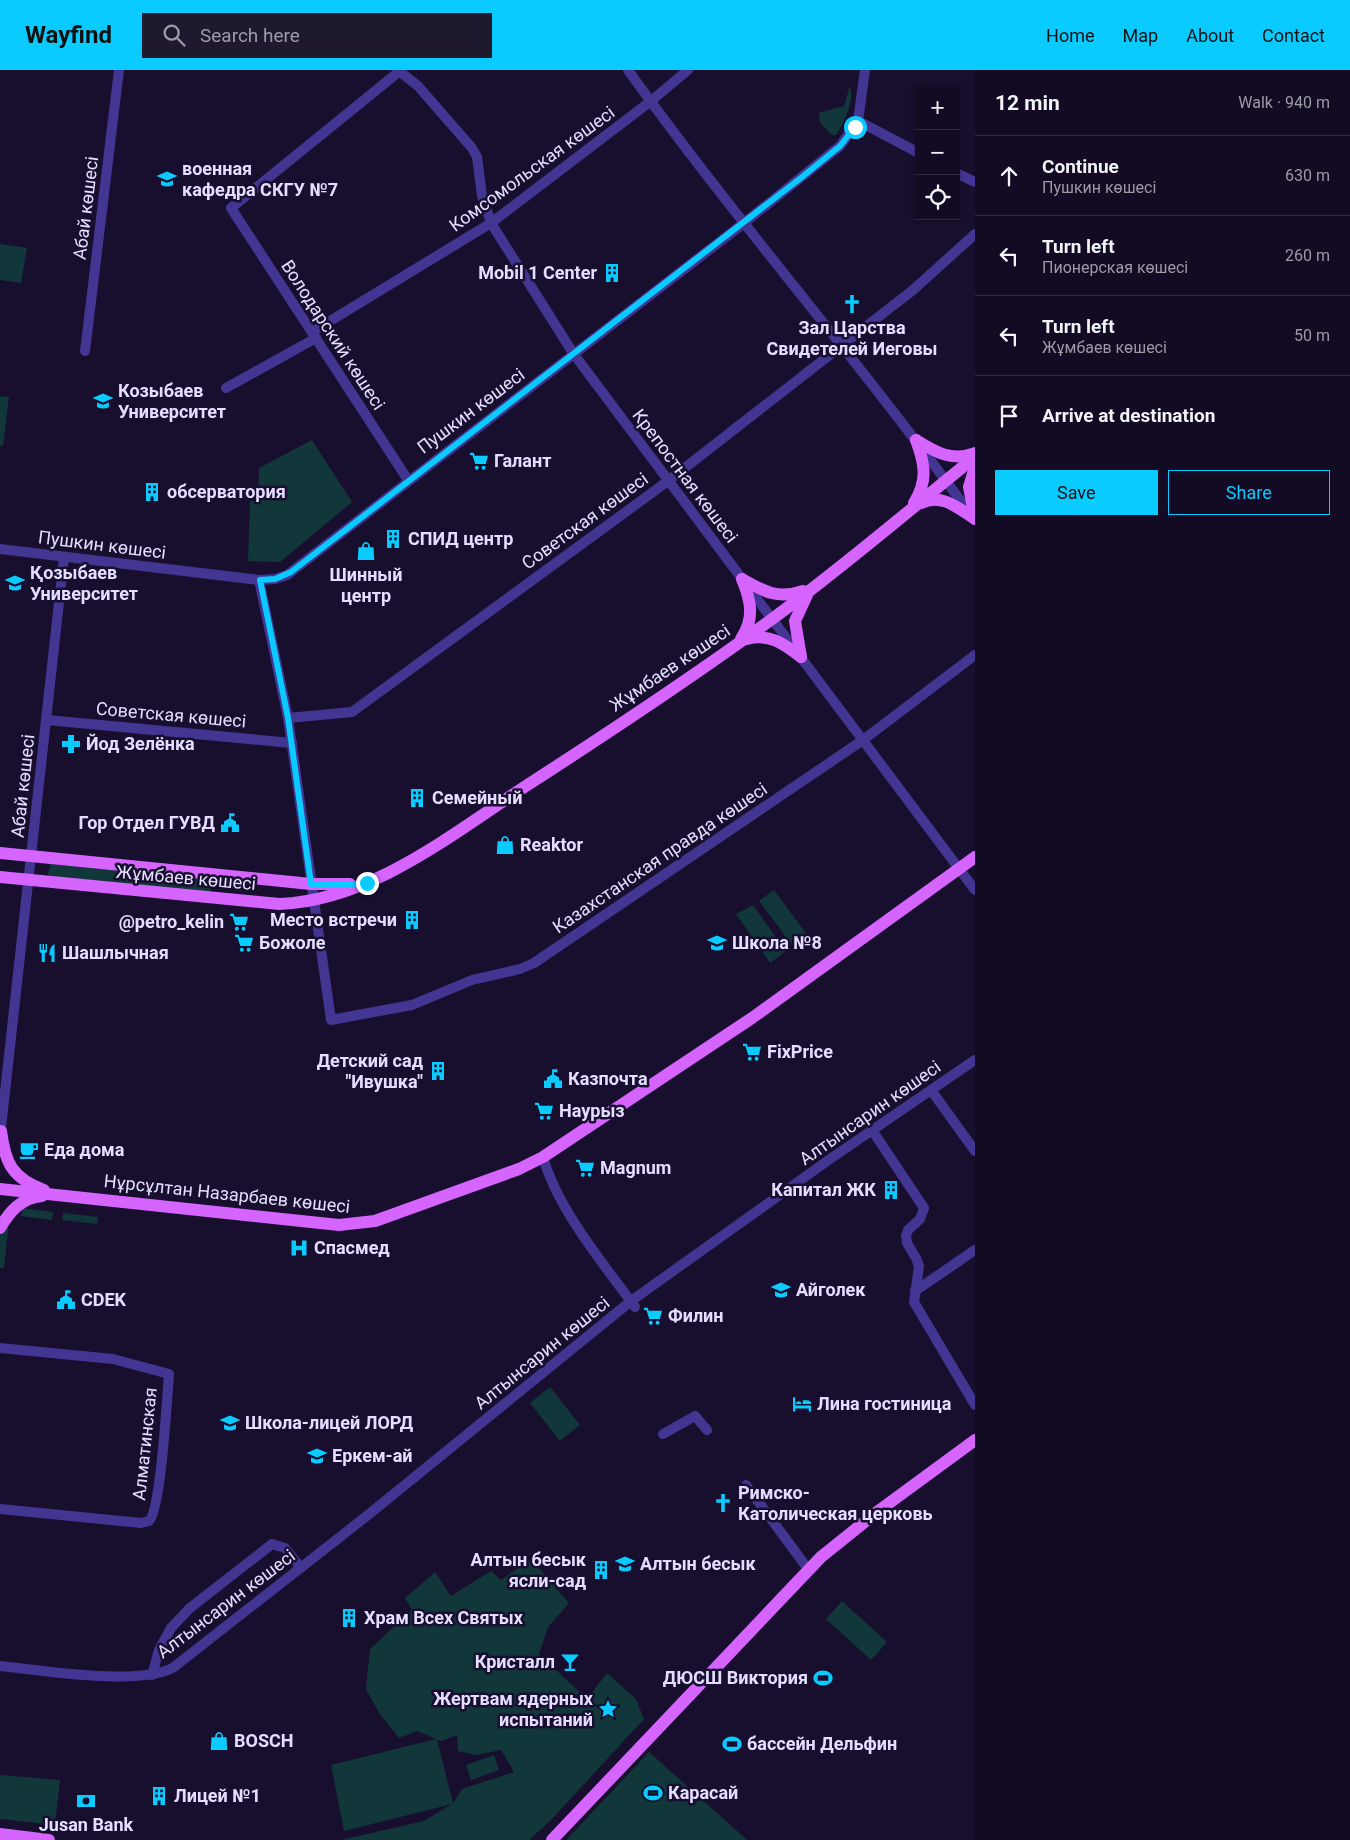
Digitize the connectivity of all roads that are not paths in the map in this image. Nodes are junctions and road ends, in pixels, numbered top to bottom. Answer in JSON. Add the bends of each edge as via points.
{"nodes":[{"id":1,"x":119,"y":70,"type":"edge"},
{"id":2,"x":628,"y":70,"type":"edge"},
{"id":3,"x":688,"y":70,"type":"edge"},
{"id":4,"x":866,"y":70,"type":"edge"},
{"id":5,"x":399,"y":71,"type":"edge"},
{"id":6,"x":651,"y":102,"type":"junction"},
{"id":7,"x":858,"y":121,"type":"junction"},
{"id":8,"x":915,"y":151,"type":"edge"},
{"id":9,"x":960,"y":175,"type":"edge"},
{"id":10,"x":975,"y":182,"type":"edge"},
{"id":11,"x":744,"y":222,"type":"junction"},
{"id":12,"x":491,"y":223,"type":"junction"},
{"id":13,"x":975,"y":234,"type":"edge"},
{"id":14,"x":314,"y":335,"type":"junction"},
{"id":15,"x":843,"y":344,"type":"junction"},
{"id":16,"x":85,"y":350,"type":"dead end"},
{"id":17,"x":573,"y":353,"type":"junction"},
{"id":18,"x":226,"y":388,"type":"dead end"},
{"id":19,"x":916,"y":440,"type":"junction"},
{"id":20,"x":975,"y":453,"type":"edge"},
{"id":21,"x":975,"y":457,"type":"edge"},
{"id":22,"x":975,"y":467,"type":"edge"},
{"id":23,"x":408,"y":480,"type":"junction"},
{"id":24,"x":946,"y":480,"type":"junction"},
{"id":25,"x":668,"y":481,"type":"junction"},
{"id":26,"x":912,"y":508,"type":"junction"},
{"id":27,"x":975,"y":519,"type":"edge"},
{"id":28,"x":0,"y":549,"type":"edge"},
{"id":29,"x":64,"y":557,"type":"junction"},
{"id":30,"x":742,"y":579,"type":"junction"},
{"id":31,"x":260,"y":580,"type":"junction"},
{"id":32,"x":811,"y":588,"type":"junction"},
{"id":33,"x":773,"y":619,"type":"junction"},
{"id":34,"x":738,"y":643,"type":"junction"},
{"id":35,"x":975,"y":655,"type":"edge"},
{"id":36,"x":801,"y":657,"type":"junction"},
{"id":37,"x":288,"y":718,"type":"junction"},
{"id":38,"x":47,"y":720,"type":"junction"},
{"id":39,"x":862,"y":740,"type":"junction"},
{"id":40,"x":292,"y":743,"type":"junction"},
{"id":41,"x":0,"y":853,"type":"edge"},
{"id":42,"x":31,"y":856,"type":"junction"},
{"id":43,"x":975,"y":857,"type":"edge"},
{"id":44,"x":959,"y":869,"type":"junction"},
{"id":45,"x":0,"y":877,"type":"edge"},
{"id":46,"x":29,"y":880,"type":"junction"},
{"id":47,"x":367,"y":883,"type":"junction"},
{"id":48,"x":311,"y":884,"type":"junction"},
{"id":49,"x":975,"y":890,"type":"edge"},
{"id":50,"x":313,"y":899,"type":"junction"},
{"id":51,"x":975,"y":1060,"type":"edge"},
{"id":52,"x":931,"y":1090,"type":"junction"},
{"id":53,"x":872,"y":1130,"type":"junction"},
{"id":54,"x":1,"y":1131,"type":"edge"},
{"id":55,"x":0,"y":1137,"type":"edge"},
{"id":56,"x":975,"y":1151,"type":"edge"},
{"id":57,"x":543,"y":1157,"type":"junction"},
{"id":58,"x":0,"y":1188,"type":"edge"},
{"id":59,"x":61,"y":1195,"type":"junction"},
{"id":60,"x":0,"y":1228,"type":"edge"},
{"id":61,"x":975,"y":1250,"type":"edge"},
{"id":62,"x":915,"y":1292,"type":"junction"},
{"id":63,"x":633,"y":1304,"type":"junction"},
{"id":64,"x":0,"y":1348,"type":"edge"},
{"id":65,"x":975,"y":1405,"type":"edge"},
{"id":66,"x":707,"y":1430,"type":"dead end"},
{"id":67,"x":663,"y":1434,"type":"dead end"},
{"id":68,"x":975,"y":1440,"type":"edge"},
{"id":69,"x":746,"y":1485,"type":"dead end"},
{"id":70,"x":0,"y":1509,"type":"edge"},
{"id":71,"x":301,"y":1568,"type":"junction"},
{"id":72,"x":808,"y":1569,"type":"junction"},
{"id":73,"x":0,"y":1666,"type":"edge"},
{"id":74,"x":152,"y":1675,"type":"junction"},
{"id":75,"x":0,"y":1834,"type":"edge"},
{"id":76,"x":49,"y":1840,"type":"edge"},
{"id":77,"x":552,"y":1840,"type":"edge"}],
"edges":[{"from":1,"to":16,"type":"street","name":"Абай көшесі"},
{"from":2,"to":6,"type":"street"},
{"from":3,"to":6,"type":"street","name":"Комсомольская көшесі"},
{"from":4,"to":7,"type":"street","name":"Пушкин көшесі"},
{"from":5,"to":12,"type":"street","name":"Крепостная көшесі","via":[[418,86],[472,148],[477,157],[482,196]]},
{"from":5,"to":14,"type":"street","name":"Володарский көшесі","via":[[231,208]]},
{"from":6,"to":11,"type":"street"},
{"from":6,"to":12,"type":"street","name":"Комсомольская көшесі"},
{"from":7,"to":8,"type":"street"},
{"from":7,"to":11,"type":"street","name":"Пушкин көшесі","via":[[840,146]]},
{"from":9,"to":10,"type":"street"},
{"from":11,"to":15,"type":"street"},
{"from":11,"to":17,"type":"street","name":"Пушкин көшесі"},
{"from":12,"to":14,"type":"street","name":"Комсомольская көшесі"},
{"from":12,"to":17,"type":"street","name":"Крепостная көшесі"},
{"from":13,"to":15,"type":"street","name":"Советская көшесі","via":[[913,290]]},
{"from":14,"to":18,"type":"street","name":"Комсомольская көшесі"},
{"from":14,"to":23,"type":"street","name":"Володарский көшесі"},
{"from":15,"to":19,"type":"street"},
{"from":15,"to":25,"type":"street","name":"Советская көшесі"},
{"from":17,"to":23,"type":"street","name":"Пушкин көшесі"},
{"from":17,"to":25,"type":"street","name":"Крепостная көшесі"},
{"from":19,"to":20,"type":"main road","via":[[943,455],[957,457]]},
{"from":19,"to":24,"type":"street"},
{"from":19,"to":26,"type":"main road","via":[[925,476]]},
{"from":21,"to":24,"type":"main road","name":"Жұмбаев көшесі"},
{"from":22,"to":27,"type":"main road","via":[[969,487]]},
{"from":23,"to":31,"type":"street","name":"Пушкин көшесі","via":[[291,572],[275,579]]},
{"from":24,"to":26,"type":"main road","name":"Жұмбаев көшесі"},
{"from":24,"to":27,"type":"street"},
{"from":25,"to":30,"type":"street","name":"Крепостная көшесі"},
{"from":25,"to":37,"type":"street","name":"Советская көшесі","via":[[352,712]]},
{"from":26,"to":27,"type":"main road","via":[[927,500],[940,500]]},
{"from":26,"to":32,"type":"main road","name":"Жұмбаев көшесі"},
{"from":28,"to":29,"type":"street","name":"Пушкин көшесі"},
{"from":29,"to":31,"type":"street","name":"Пушкин көшесі"},
{"from":29,"to":38,"type":"street","name":"Абай көшесі"},
{"from":30,"to":32,"type":"main road","via":[[778,596]]},
{"from":30,"to":33,"type":"street","name":"Крепостная көшесі"},
{"from":30,"to":34,"type":"main road","via":[[750,598],[751,615]]},
{"from":31,"to":37,"type":"street"},
{"from":32,"to":33,"type":"main road","name":"Жұмбаев көшесі"},
{"from":32,"to":36,"type":"main road","via":[[795,621]]},
{"from":33,"to":34,"type":"main road","name":"Жұмбаев көшесі"},
{"from":33,"to":36,"type":"street","name":"Крепостная көшесі"},
{"from":34,"to":36,"type":"main road","via":[[767,637]]},
{"from":34,"to":47,"type":"main road","name":"Жұмбаев көшесі","via":[[440,842]]},
{"from":35,"to":39,"type":"street","name":"Казахстанская правда көшесі"},
{"from":36,"to":39,"type":"street","name":"Крепостная көшесі"},
{"from":37,"to":40,"type":"street"},
{"from":38,"to":40,"type":"street","name":"Советская көшесі"},
{"from":38,"to":42,"type":"street","name":"Абай көшесі"},
{"from":39,"to":44,"type":"street","name":"Крепостная көшесі"},
{"from":39,"to":50,"type":"street","name":"Казахстанская правда көшесі","via":[[529,965],[472,980],[412,1005],[331,1020]]},
{"from":40,"to":48,"type":"street"},
{"from":41,"to":42,"type":"main road","name":"Жұмбаев көшесі"},
{"from":42,"to":46,"type":"street","name":"Абай көшесі"},
{"from":42,"to":48,"type":"main road","name":"Жұмбаев көшесі"},
{"from":43,"to":44,"type":"main road","name":"Нұрсұлтан Назарбаев көшесі"},
{"from":44,"to":49,"type":"street","name":"Крепостная көшесі"},
{"from":44,"to":57,"type":"main road","name":"Нұрсұлтан Назарбаев көшесі","via":[[752,1018]]},
{"from":45,"to":46,"type":"main road","name":"Жұмбаев көшесі"},
{"from":46,"to":50,"type":"main road","name":"Жұмбаев көшесі","via":[[279,904]]},
{"from":46,"to":54,"type":"street","name":"Абай көшесі"},
{"from":47,"to":48,"type":"main road","name":"Жұмбаев көшесі"},
{"from":47,"to":50,"type":"main road","name":"Жұмбаев көшесі"},
{"from":48,"to":50,"type":"street"},
{"from":51,"to":52,"type":"street","name":"Алтынсарин көшесі"},
{"from":52,"to":53,"type":"street","name":"Алтынсарин көшесі"},
{"from":52,"to":56,"type":"street"},
{"from":53,"to":62,"type":"street","via":[[924,1208],[920,1219],[906,1236],[919,1266]]},
{"from":53,"to":63,"type":"street","name":"Алтынсарин көшесі"},
{"from":54,"to":55,"type":"street","name":"Абай көшесі"},
{"from":54,"to":59,"type":"main road","via":[[4,1153],[12,1170],[33,1185]]},
{"from":57,"to":59,"type":"main road","name":"Нұрсұлтан Назарбаев көшесі","via":[[519,1170],[375,1221],[351,1225]]},
{"from":57,"to":63,"type":"street","via":[[559,1199]]},
{"from":58,"to":59,"type":"main road","name":"Нұрсұлтан Назарбаев көшесі"},
{"from":59,"to":60,"type":"main road","via":[[38,1196],[22,1202],[10,1212]]},
{"from":61,"to":62,"type":"street"},
{"from":62,"to":65,"type":"street","via":[[915,1305]]},
{"from":63,"to":71,"type":"street","name":"Алтынсарин көшесі"},
{"from":64,"to":70,"type":"street","name":"Алматинская","via":[[113,1360],[169,1374],[158,1489],[152,1518],[141,1523]]},
{"from":66,"to":67,"type":"street","via":[[695,1416]]},
{"from":68,"to":72,"type":"main road","via":[[856,1528]]},
{"from":69,"to":72,"type":"street"},
{"from":71,"to":74,"type":"street","name":"Алтынсарин көшесі","via":[[182,1662]]},
{"from":71,"to":74,"type":"street","via":[[285,1548],[272,1544],[190,1608],[171,1628],[159,1650]]},
{"from":72,"to":77,"type":"main road"},
{"from":73,"to":74,"type":"street","name":"Алтынсарин көшесі","via":[[106,1675]]},
{"from":75,"to":76,"type":"main road"}]}
